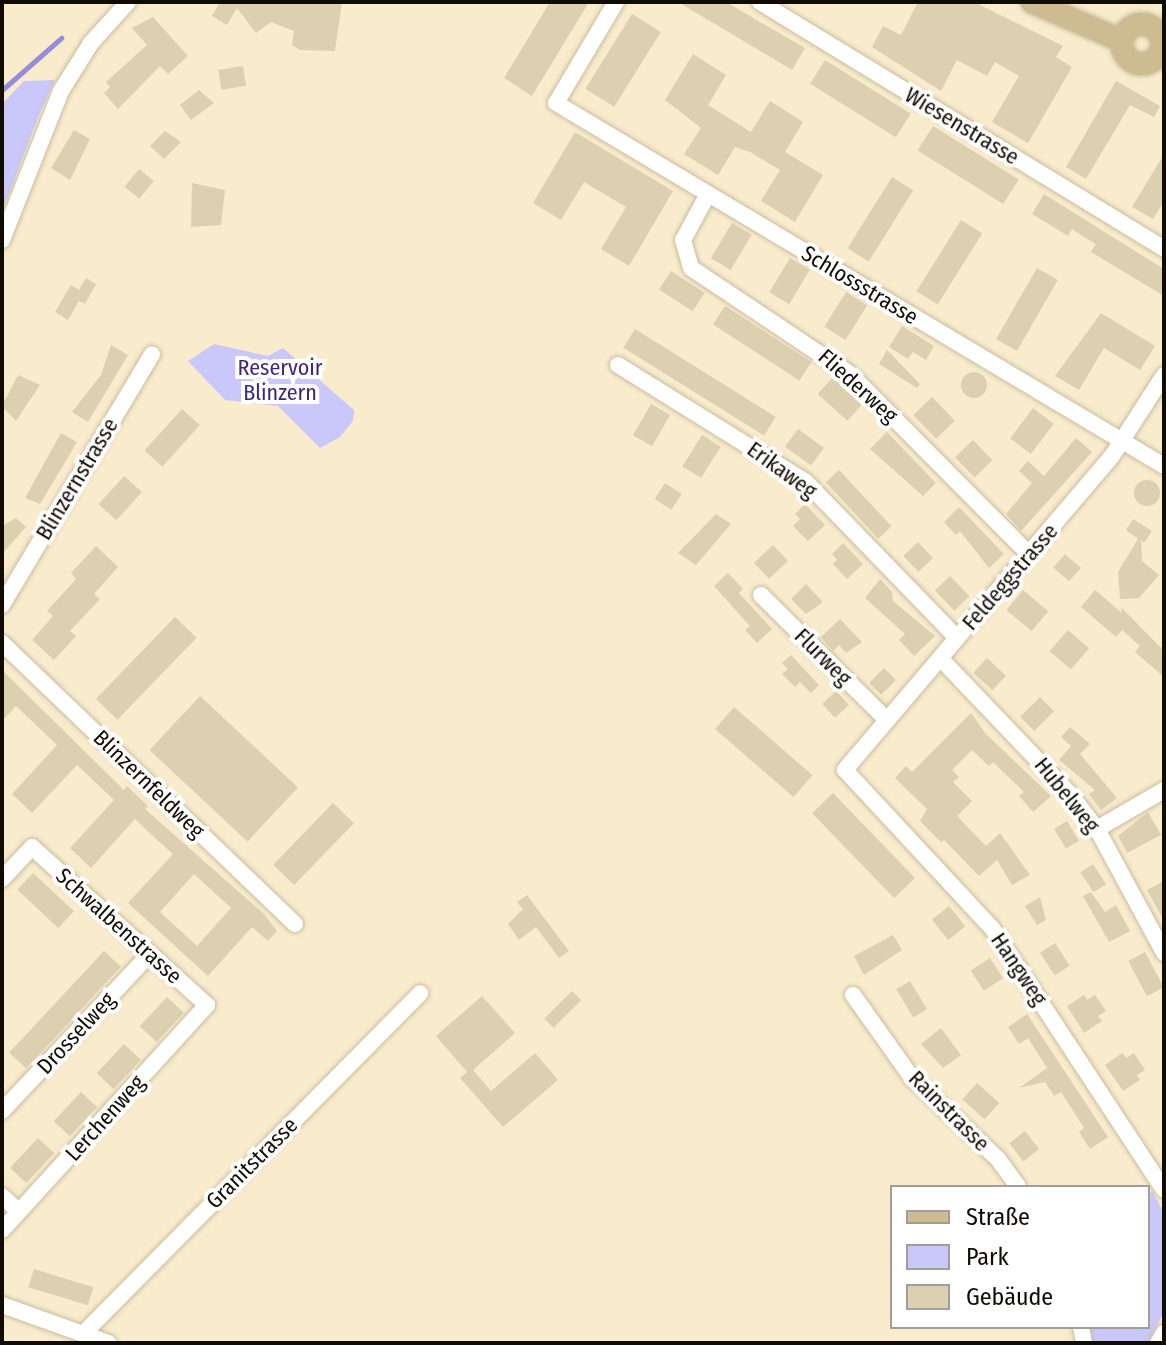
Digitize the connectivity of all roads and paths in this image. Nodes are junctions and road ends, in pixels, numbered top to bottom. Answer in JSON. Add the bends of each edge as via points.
{"nodes":[{"id":1,"x":128,"y":2,"type":"edge"},
{"id":2,"x":616,"y":2,"type":"edge"},
{"id":3,"x":760,"y":2,"type":"edge"},
{"id":4,"x":1032,"y":2,"type":"edge"},
{"id":5,"x":1162,"y":33,"type":"edge"},
{"id":6,"x":1122,"y":41,"type":"junction"},
{"id":7,"x":1158,"y":64,"type":"edge"},
{"id":8,"x":708,"y":194,"type":"junction"},
{"id":9,"x":2,"y":240,"type":"edge"},
{"id":10,"x":1164,"y":249,"type":"edge"},
{"id":11,"x":152,"y":354,"type":"dead end"},
{"id":12,"x":618,"y":365,"type":"dead end"},
{"id":13,"x":1164,"y":375,"type":"edge"},
{"id":14,"x":1123,"y":440,"type":"junction"},
{"id":15,"x":1164,"y":466,"type":"edge"},
{"id":16,"x":1029,"y":554,"type":"junction"},
{"id":17,"x":761,"y":595,"type":"dead end"},
{"id":18,"x":2,"y":605,"type":"edge"},
{"id":19,"x":957,"y":638,"type":"junction"},
{"id":20,"x":2,"y":643,"type":"edge"},
{"id":21,"x":940,"y":658,"type":"junction"},
{"id":22,"x":886,"y":719,"type":"junction"},
{"id":23,"x":845,"y":770,"type":"joint"},
{"id":24,"x":1164,"y":790,"type":"edge"},
{"id":25,"x":1097,"y":829,"type":"junction"},
{"id":26,"x":2,"y":879,"type":"edge"},
{"id":27,"x":295,"y":924,"type":"dead end"},
{"id":28,"x":1164,"y":953,"type":"edge"},
{"id":29,"x":150,"y":954,"type":"junction"},
{"id":30,"x":420,"y":993,"type":"dead end"},
{"id":31,"x":853,"y":995,"type":"dead end"},
{"id":32,"x":207,"y":1005,"type":"joint"},
{"id":33,"x":2,"y":1111,"type":"edge"},
{"id":34,"x":1017,"y":1185,"type":"edge"},
{"id":35,"x":1164,"y":1190,"type":"edge"},
{"id":36,"x":2,"y":1196,"type":"edge"},
{"id":37,"x":19,"y":1212,"type":"junction"},
{"id":38,"x":2,"y":1230,"type":"edge"},
{"id":39,"x":2,"y":1305,"type":"edge"},
{"id":40,"x":84,"y":1333,"type":"junction"},
{"id":41,"x":1164,"y":1333,"type":"edge"},
{"id":42,"x":108,"y":1343,"type":"edge"},
{"id":43,"x":1158,"y":1343,"type":"edge"}],
"edges":[{"from":1,"to":9,"type":"street","via":[[91,43],[61,91]]},
{"from":2,"to":8,"type":"street","name":"Schlossstrasse","via":[[556,103]]},
{"from":3,"to":10,"type":"street","name":"Wiesenstrasse"},
{"from":4,"to":6,"type":"main road"},
{"from":5,"to":6,"type":"main road","via":[[1140,24],[1128,29]]},
{"from":5,"to":7,"type":"main road"},
{"from":6,"to":7,"type":"main road","via":[[1129,59]]},
{"from":8,"to":14,"type":"street","name":"Schlossstrasse"},
{"from":8,"to":16,"type":"street","name":"Fliederweg","via":[[683,240],[691,268],[850,374]]},
{"from":11,"to":18,"type":"street","name":"Blinzernstrasse"},
{"from":12,"to":19,"type":"street","name":"Erikaweg","via":[[806,482]]},
{"from":13,"to":14,"type":"street","name":"Feldeggstrasse"},
{"from":14,"to":15,"type":"street","name":"Schlossstrasse"},
{"from":14,"to":16,"type":"street","name":"Feldeggstrasse"},
{"from":16,"to":19,"type":"street","name":"Feldeggstrasse"},
{"from":17,"to":22,"type":"street","name":"Flurweg"},
{"from":19,"to":21,"type":"street","name":"Feldeggstrasse"},
{"from":20,"to":27,"type":"street","name":"Blinzernfeldweg"},
{"from":21,"to":22,"type":"street","name":"Feldeggstrasse"},
{"from":21,"to":25,"type":"street","name":"Hubelweg"},
{"from":22,"to":23,"type":"street","name":"Feldeggstrasse"},
{"from":23,"to":35,"type":"street","name":"Hangweg","via":[[992,928]]},
{"from":24,"to":25,"type":"street"},
{"from":25,"to":28,"type":"street","name":"Hubelweg"},
{"from":26,"to":29,"type":"street","name":"Schwalbenstrasse","via":[[32,847]]},
{"from":29,"to":32,"type":"street","name":"Schwalbenstrasse"},
{"from":29,"to":33,"type":"street","name":"Drosselweg"},
{"from":30,"to":40,"type":"street","name":"Granitstrasse"},
{"from":31,"to":34,"type":"street","name":"Rainstrasse","via":[[912,1078],[998,1159]]},
{"from":32,"to":37,"type":"street","name":"Lerchenweg"},
{"from":36,"to":37,"type":"street"},
{"from":37,"to":38,"type":"street","name":"Lerchenweg"},
{"from":39,"to":40,"type":"street"},
{"from":40,"to":42,"type":"street"},
{"from":41,"to":43,"type":"street"}]}
